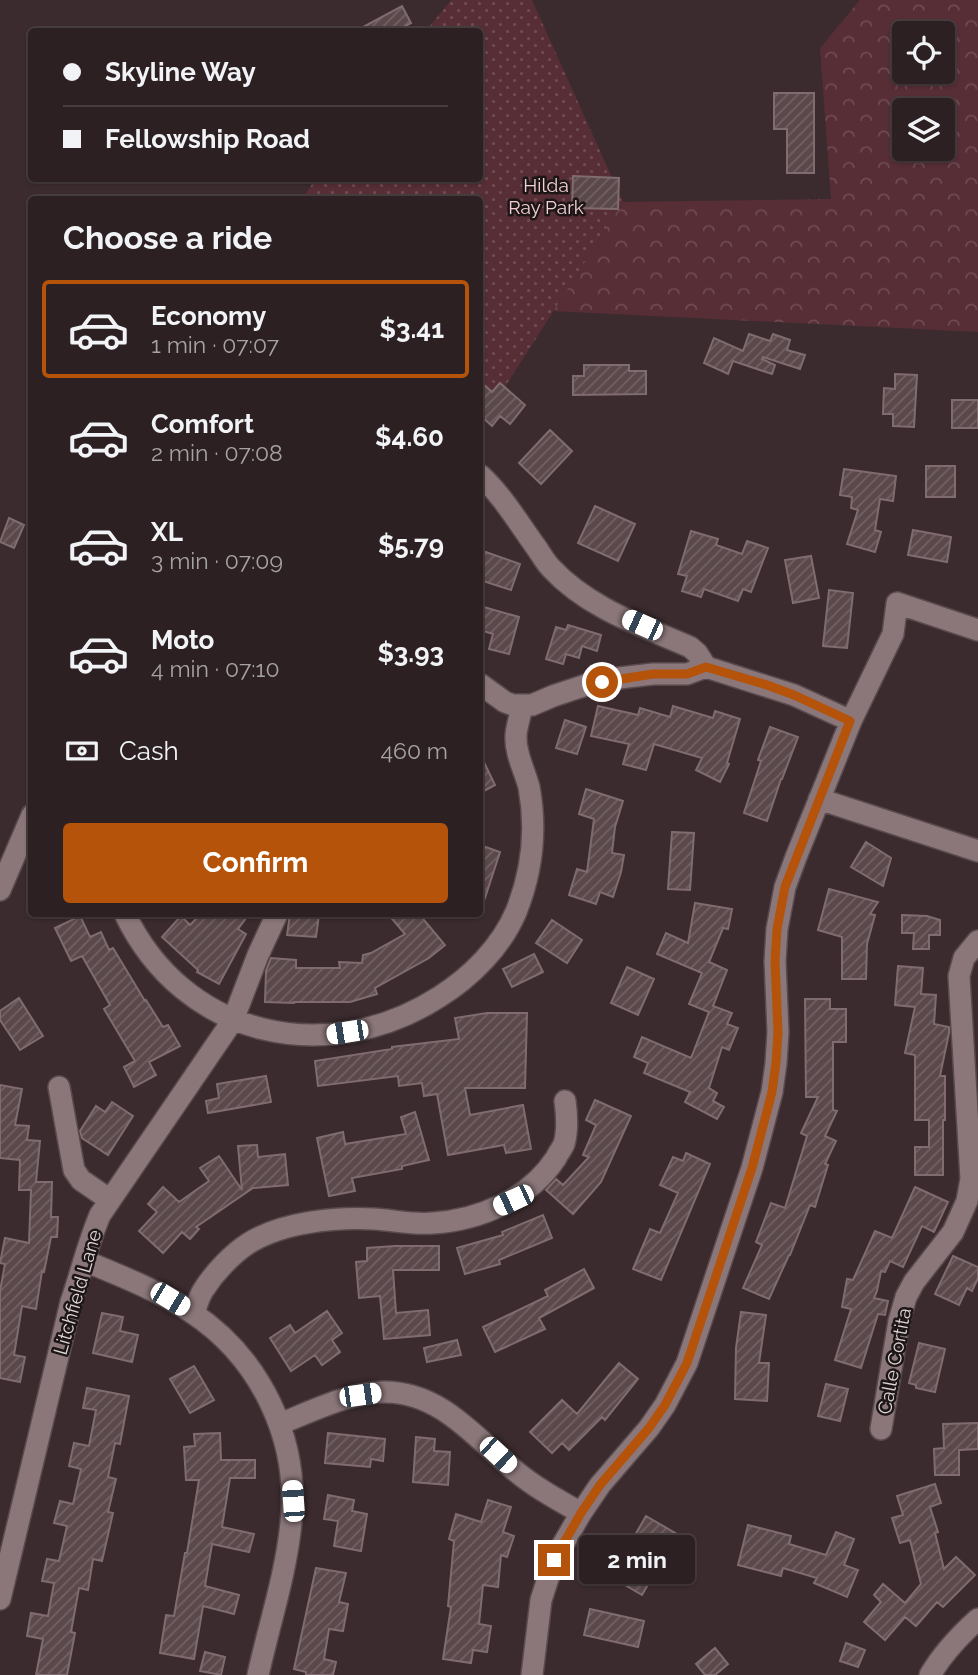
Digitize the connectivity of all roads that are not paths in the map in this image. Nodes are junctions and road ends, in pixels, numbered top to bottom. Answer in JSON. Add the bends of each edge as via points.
{"nodes":[{"id":1,"x":483,"y":478,"type":"edge"},
{"id":2,"x":978,"y":630,"type":"edge"},
{"id":3,"x":706,"y":667,"type":"junction"},
{"id":4,"x":483,"y":686,"type":"edge"},
{"id":5,"x":522,"y":705,"type":"junction"},
{"id":6,"x":850,"y":721,"type":"junction"},
{"id":7,"x":819,"y":799,"type":"junction"},
{"id":8,"x":28,"y":825,"type":"edge"},
{"id":9,"x":978,"y":851,"type":"edge"},
{"id":10,"x":0,"y":890,"type":"edge"},
{"id":11,"x":127,"y":917,"type":"edge"},
{"id":12,"x":276,"y":917,"type":"edge"},
{"id":13,"x":978,"y":942,"type":"edge"},
{"id":14,"x":233,"y":1020,"type":"junction"},
{"id":15,"x":59,"y":1087,"type":"dead end"},
{"id":16,"x":565,"y":1101,"type":"dead end"},
{"id":17,"x":110,"y":1200,"type":"junction"},
{"id":18,"x":85,"y":1261,"type":"junction"},
{"id":19,"x":194,"y":1313,"type":"junction"},
{"id":20,"x":280,"y":1423,"type":"junction"},
{"id":21,"x":881,"y":1429,"type":"dead end"},
{"id":22,"x":581,"y":1513,"type":"junction"},
{"id":23,"x":0,"y":1599,"type":"edge"},
{"id":24,"x":978,"y":1619,"type":"edge"},
{"id":25,"x":258,"y":1675,"type":"edge"},
{"id":26,"x":531,"y":1675,"type":"edge"},
{"id":27,"x":930,"y":1675,"type":"edge"}],
"edges":[{"from":1,"to":3,"type":"street","via":[[551,568],[581,594],[690,647]]},
{"from":2,"to":6,"type":"street","via":[[897,603],[894,634]]},
{"from":3,"to":5,"type":"street","via":[[687,674],[608,680]]},
{"from":3,"to":6,"type":"street","via":[[785,692]]},
{"from":4,"to":5,"type":"street","via":[[505,702]]},
{"from":5,"to":14,"type":"street","via":[[516,747],[533,815],[530,866],[515,914],[482,961],[423,1008],[363,1030],[331,1035],[275,1033]]},
{"from":6,"to":7,"type":"street"},
{"from":7,"to":9,"type":"street"},
{"from":7,"to":22,"type":"street","via":[[785,887],[777,929],[778,1032],[772,1092],[752,1168],[687,1363],[649,1428]]},
{"from":8,"to":10,"type":"street"},
{"from":11,"to":14,"type":"street","via":[[171,978]]},
{"from":12,"to":14,"type":"street","name":"Litchfield Lane"},
{"from":13,"to":21,"type":"street","name":"Calle Cortita","via":[[964,958],[959,976],[971,1179],[967,1201],[953,1232],[906,1297]]},
{"from":14,"to":17,"type":"street","name":"Litchfield Lane"},
{"from":15,"to":17,"type":"street","via":[[74,1170]]},
{"from":16,"to":19,"type":"street","via":[[563,1146],[548,1170],[513,1200],[455,1221],[339,1219],[268,1234],[249,1243],[223,1266],[202,1291]]},
{"from":17,"to":18,"type":"street","name":"Litchfield Lane","via":[[93,1232]]},
{"from":18,"to":19,"type":"street"},
{"from":18,"to":23,"type":"street","name":"Litchfield Lane","via":[[71,1302]]},
{"from":19,"to":20,"type":"street","via":[[246,1362]]},
{"from":20,"to":22,"type":"street","via":[[360,1395],[383,1392],[425,1399],[465,1424],[515,1471]]},
{"from":20,"to":25,"type":"street","via":[[291,1470],[291,1525]]},
{"from":22,"to":26,"type":"street","via":[[548,1576]]},
{"from":24,"to":27,"type":"street"}]}
